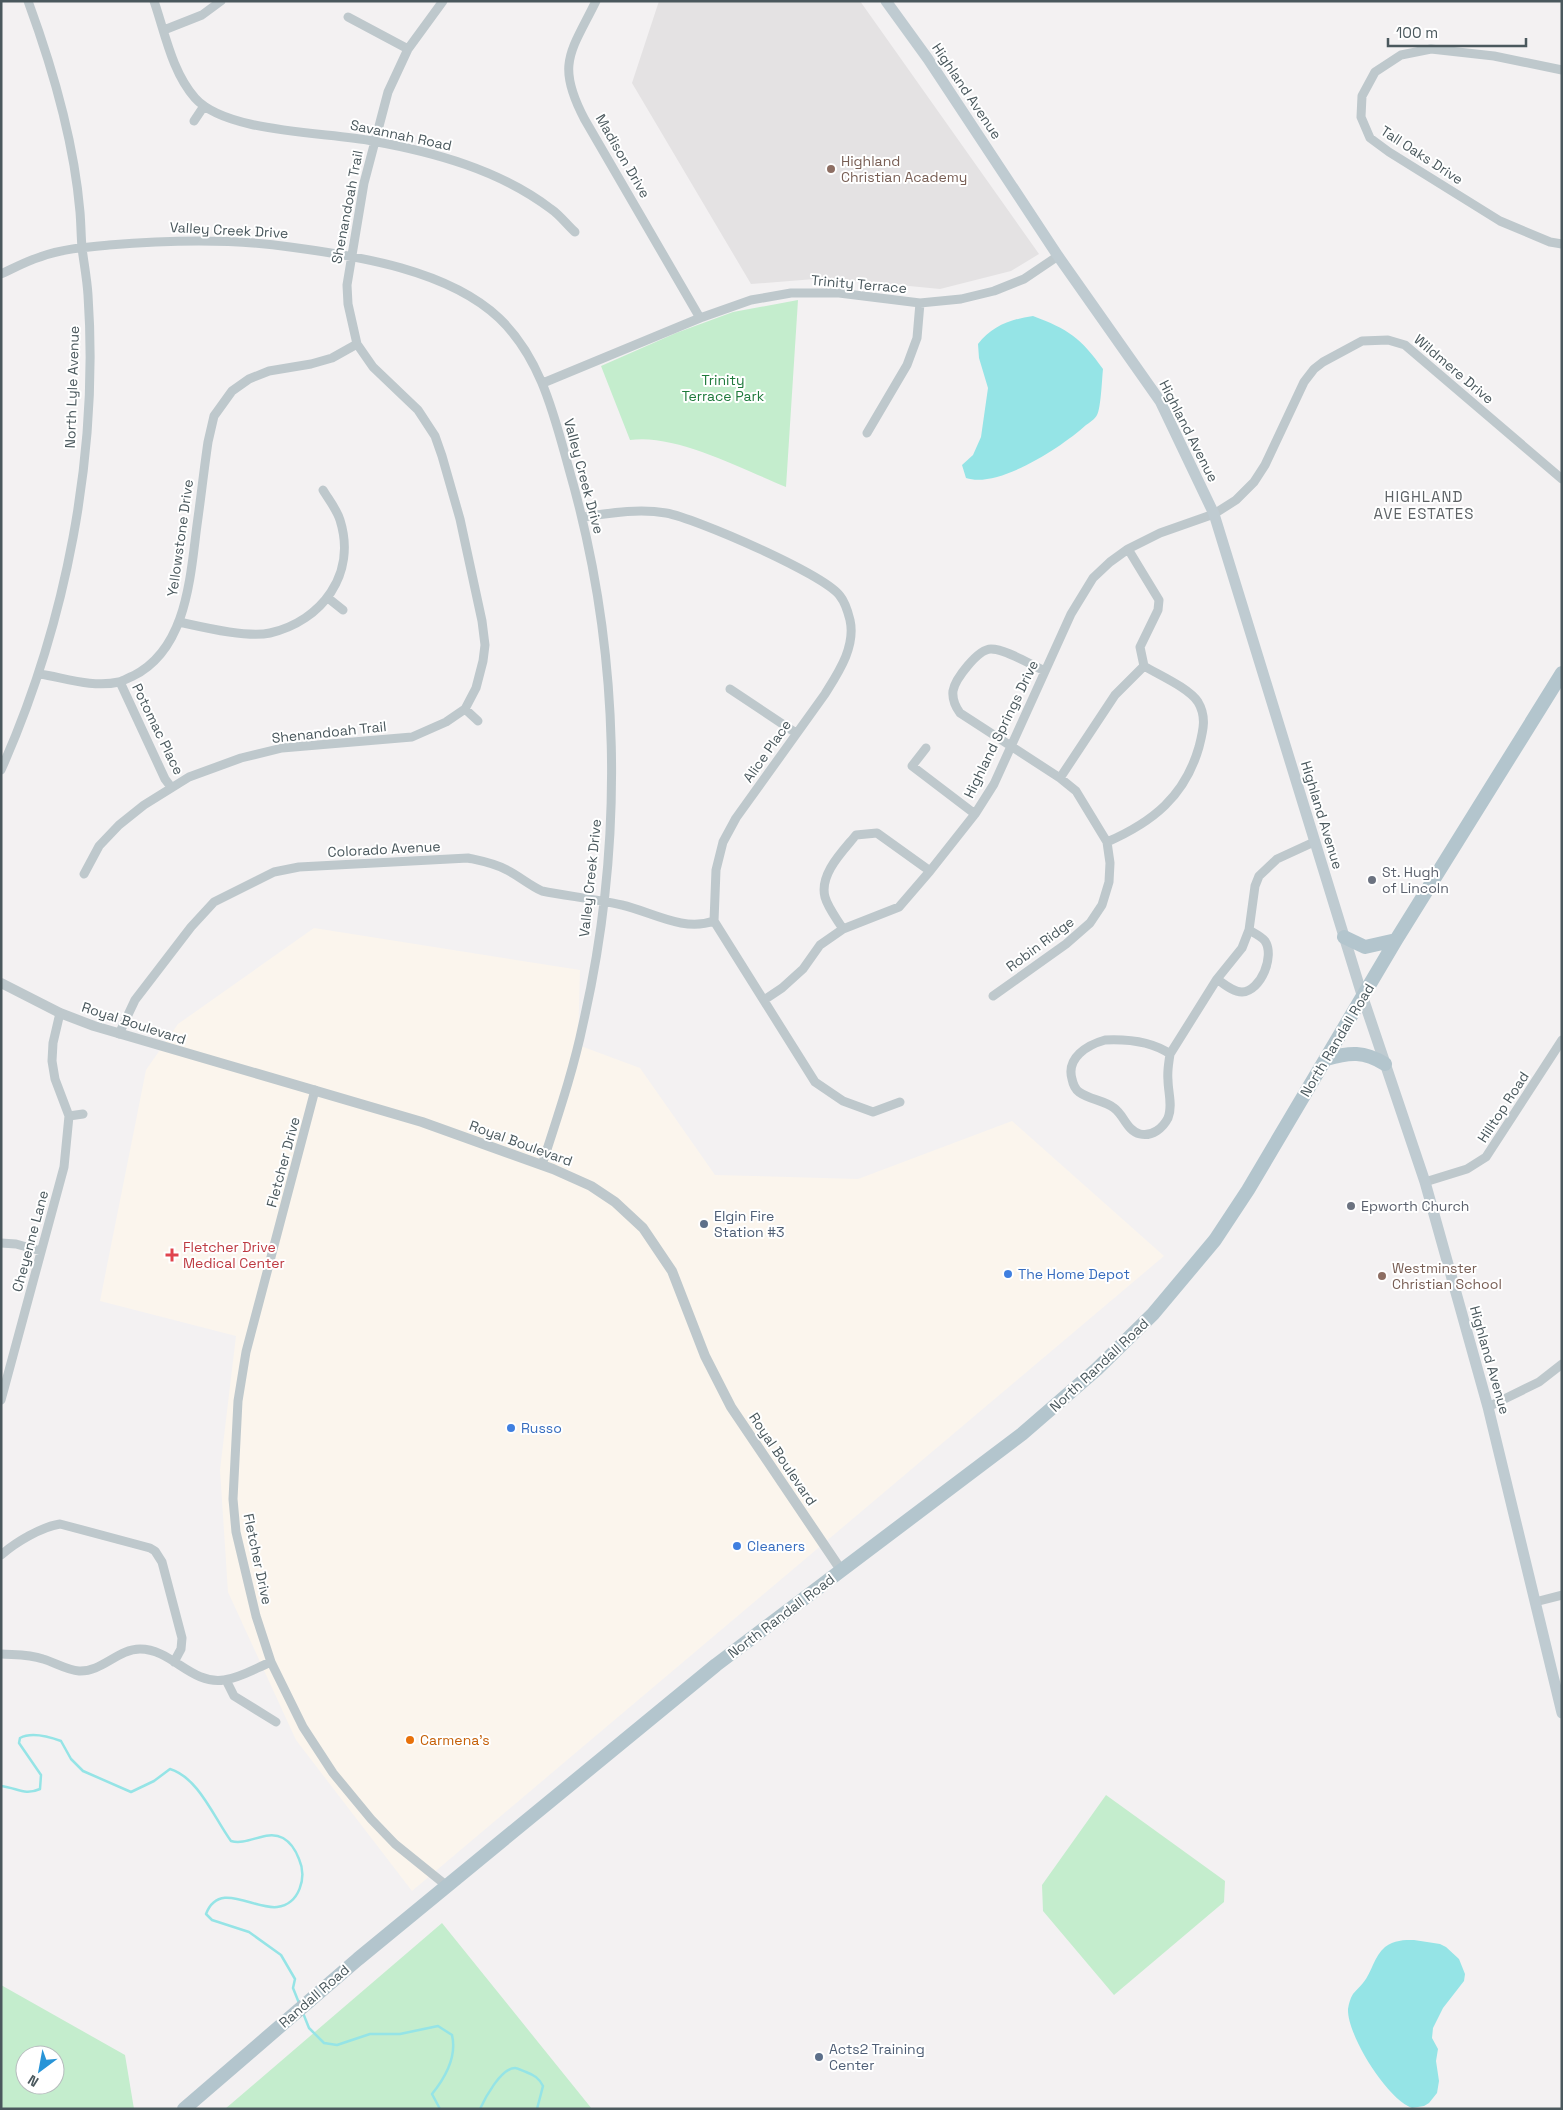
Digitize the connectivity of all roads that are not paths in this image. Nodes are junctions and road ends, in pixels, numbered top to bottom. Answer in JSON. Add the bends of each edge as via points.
{"nodes":[{"id":1,"x":28,"y":1,"type":"edge"},
{"id":2,"x":154,"y":1,"type":"edge"},
{"id":3,"x":221,"y":1,"type":"edge"},
{"id":4,"x":442,"y":1,"type":"edge"},
{"id":5,"x":596,"y":1,"type":"edge"},
{"id":6,"x":886,"y":1,"type":"edge"},
{"id":7,"x":348,"y":18,"type":"dead end"},
{"id":8,"x":164,"y":30,"type":"junction"},
{"id":9,"x":408,"y":49,"type":"junction"},
{"id":10,"x":1562,"y":70,"type":"edge"},
{"id":11,"x":204,"y":106,"type":"junction"},
{"id":12,"x":194,"y":121,"type":"dead end"},
{"id":13,"x":374,"y":141,"type":"junction"},
{"id":14,"x":575,"y":232,"type":"dead end"},
{"id":15,"x":1562,"y":244,"type":"edge"},
{"id":16,"x":82,"y":248,"type":"junction"},
{"id":17,"x":351,"y":256,"type":"junction"},
{"id":18,"x":1058,"y":256,"type":"junction"},
{"id":19,"x":1,"y":274,"type":"edge"},
{"id":20,"x":920,"y":303,"type":"junction"},
{"id":21,"x":700,"y":318,"type":"junction"},
{"id":22,"x":357,"y":344,"type":"junction"},
{"id":23,"x":543,"y":383,"type":"junction"},
{"id":24,"x":867,"y":433,"type":"dead end"},
{"id":25,"x":1562,"y":479,"type":"edge"},
{"id":26,"x":323,"y":490,"type":"dead end"},
{"id":27,"x":1214,"y":514,"type":"junction"},
{"id":28,"x":583,"y":517,"type":"junction"},
{"id":29,"x":1128,"y":549,"type":"junction"},
{"id":30,"x":328,"y":598,"type":"junction"},
{"id":31,"x":343,"y":610,"type":"dead end"},
{"id":32,"x":179,"y":622,"type":"junction"},
{"id":33,"x":1144,"y":666,"type":"junction"},
{"id":34,"x":1045,"y":671,"type":"junction"},
{"id":35,"x":1562,"y":673,"type":"edge"},
{"id":36,"x":40,"y":674,"type":"junction"},
{"id":37,"x":120,"y":682,"type":"junction"},
{"id":38,"x":730,"y":689,"type":"dead end"},
{"id":39,"x":465,"y":709,"type":"junction"},
{"id":40,"x":478,"y":720,"type":"dead end"},
{"id":41,"x":796,"y":733,"type":"junction"},
{"id":42,"x":1011,"y":746,"type":"junction"},
{"id":43,"x":926,"y":748,"type":"dead end"},
{"id":44,"x":1,"y":770,"type":"edge"},
{"id":45,"x":1060,"y":778,"type":"junction"},
{"id":46,"x":171,"y":787,"type":"junction"},
{"id":47,"x":975,"y":814,"type":"junction"},
{"id":48,"x":1107,"y":842,"type":"junction"},
{"id":49,"x":1314,"y":842,"type":"junction"},
{"id":50,"x":930,"y":871,"type":"junction"},
{"id":51,"x":84,"y":874,"type":"dead end"},
{"id":52,"x":603,"y":902,"type":"junction"},
{"id":53,"x":714,"y":922,"type":"junction"},
{"id":54,"x":842,"y":929,"type":"junction"},
{"id":55,"x":1249,"y":930,"type":"junction"},
{"id":56,"x":1344,"y":937,"type":"junction"},
{"id":57,"x":1396,"y":940,"type":"junction"},
{"id":58,"x":1217,"y":979,"type":"junction"},
{"id":59,"x":1,"y":983,"type":"edge"},
{"id":60,"x":993,"y":996,"type":"dead end"},
{"id":61,"x":1363,"y":998,"type":"junction"},
{"id":62,"x":764,"y":1000,"type":"junction"},
{"id":63,"x":60,"y":1013,"type":"junction"},
{"id":64,"x":119,"y":1034,"type":"junction"},
{"id":65,"x":1562,"y":1040,"type":"edge"},
{"id":66,"x":1170,"y":1054,"type":"junction"},
{"id":67,"x":1326,"y":1059,"type":"junction"},
{"id":68,"x":1385,"y":1064,"type":"junction"},
{"id":69,"x":316,"y":1090,"type":"junction"},
{"id":70,"x":900,"y":1102,"type":"dead end"},
{"id":71,"x":83,"y":1114,"type":"dead end"},
{"id":72,"x":70,"y":1116,"type":"junction"},
{"id":73,"x":542,"y":1164,"type":"junction"},
{"id":74,"x":1425,"y":1182,"type":"junction"},
{"id":75,"x":1,"y":1243,"type":"edge"},
{"id":76,"x":41,"y":1251,"type":"junction"},
{"id":77,"x":1562,"y":1364,"type":"edge"},
{"id":78,"x":1,"y":1400,"type":"edge"},
{"id":79,"x":1488,"y":1407,"type":"junction"},
{"id":80,"x":1,"y":1555,"type":"edge"},
{"id":81,"x":841,"y":1570,"type":"junction"},
{"id":82,"x":1562,"y":1595,"type":"edge"},
{"id":83,"x":1535,"y":1602,"type":"junction"},
{"id":84,"x":1,"y":1654,"type":"edge"},
{"id":85,"x":174,"y":1662,"type":"junction"},
{"id":86,"x":271,"y":1662,"type":"junction"},
{"id":87,"x":226,"y":1680,"type":"junction"},
{"id":88,"x":1562,"y":1713,"type":"edge"},
{"id":89,"x":276,"y":1722,"type":"dead end"},
{"id":90,"x":447,"y":1886,"type":"junction"},
{"id":91,"x":184,"y":2109,"type":"edge"}],
"edges":[{"from":1,"to":16,"type":"street","name":"North Lyle Avenue","via":[[49,60],[70,152]]},
{"from":2,"to":8,"type":"street","name":"Savannah Road"},
{"from":3,"to":8,"type":"street","via":[[202,15]]},
{"from":4,"to":9,"type":"street","name":"Shenandoah Trail"},
{"from":5,"to":21,"type":"street","name":"Madison Drive","via":[[570,51],[571,88],[585,120]]},
{"from":6,"to":18,"type":"main road","name":"Highland Avenue"},
{"from":7,"to":9,"type":"street"},
{"from":8,"to":11,"type":"street","name":"Savannah Road","via":[[181,77],[195,99]]},
{"from":9,"to":13,"type":"street","name":"Shenandoah Trail","via":[[388,92]]},
{"from":10,"to":15,"type":"street","name":"Tall Oaks Drive","via":[[1494,56],[1431,49],[1401,55],[1375,72],[1362,96],[1361,117],[1370,138],[1389,152],[1500,221]]},
{"from":11,"to":12,"type":"street"},
{"from":11,"to":13,"type":"street","name":"Savannah Road","via":[[223,117],[252,125]]},
{"from":13,"to":14,"type":"street","name":"Savannah Road","via":[[458,162],[506,181],[552,210]]},
{"from":13,"to":17,"type":"street","name":"Shenandoah Trail"},
{"from":16,"to":17,"type":"street","name":"Valley Creek Drive","via":[[167,240],[264,243]]},
{"from":16,"to":19,"type":"street","name":"Valley Creek Drive","via":[[41,256]]},
{"from":16,"to":36,"type":"street","name":"North Lyle Avenue","via":[[88,295],[87,420],[70,549]]},
{"from":17,"to":22,"type":"street","name":"Shenandoah Trail","via":[[348,304]]},
{"from":17,"to":23,"type":"street","name":"Valley Creek Drive","via":[[437,280],[476,300],[499,318],[520,341]]},
{"from":18,"to":20,"type":"street","name":"Trinity Terrace","via":[[1024,279],[994,291],[962,299]]},
{"from":18,"to":27,"type":"main road","name":"Highland Avenue","via":[[1160,400]]},
{"from":20,"to":21,"type":"street","name":"Trinity Terrace","via":[[839,293],[790,293],[751,300]]},
{"from":20,"to":24,"type":"street","via":[[917,338],[907,365]]},
{"from":21,"to":23,"type":"street","name":"Trinity Terrace"},
{"from":22,"to":32,"type":"street","name":"Yellowstone Drive","via":[[332,358],[268,371],[249,379],[232,391],[214,416],[190,578]]},
{"from":22,"to":39,"type":"street","name":"Shenandoah Trail","via":[[373,367],[418,410],[435,436],[444,463],[468,556],[484,645],[481,675]]},
{"from":23,"to":28,"type":"street","name":"Valley Creek Drive"},
{"from":25,"to":27,"type":"street","name":"Wildmere Drive","via":[[1408,347],[1388,340],[1368,340],[1347,348],[1314,369],[1304,382],[1260,473],[1231,505]]},
{"from":26,"to":30,"type":"street","via":[[340,520],[344,554],[336,585]]},
{"from":27,"to":29,"type":"street","name":"Highland Springs Drive","via":[[1160,533]]},
{"from":27,"to":49,"type":"main road","name":"Highland Avenue"},
{"from":28,"to":41,"type":"street","name":"Alice Place","via":[[644,510],[685,517],[789,563],[840,595],[850,622],[850,643],[825,694]]},
{"from":28,"to":52,"type":"street","name":"Valley Creek Drive","via":[[608,672],[612,733],[610,829]]},
{"from":29,"to":33,"type":"street","via":[[1159,600],[1158,610],[1140,647]]},
{"from":29,"to":34,"type":"street","name":"Highland Springs Drive","via":[[1094,578],[1080,596]]},
{"from":30,"to":31,"type":"street"},
{"from":30,"to":32,"type":"street","via":[[295,624],[269,634]]},
{"from":32,"to":37,"type":"street","name":"Yellowstone Drive","via":[[160,655],[141,672]]},
{"from":33,"to":45,"type":"street","via":[[1115,694]]},
{"from":33,"to":48,"type":"street","via":[[1197,701],[1204,729],[1188,778],[1179,791],[1145,822]]},
{"from":34,"to":42,"type":"street","name":"Highland Springs Drive"},
{"from":34,"to":42,"type":"street","name":"Robin Ridge","via":[[1000,650],[990,649],[976,655],[954,686],[954,704],[960,713]]},
{"from":35,"to":57,"type":"main road","name":"North Randall Road"},
{"from":36,"to":37,"type":"street","name":"Yellowstone Drive","via":[[100,684]]},
{"from":36,"to":44,"type":"street","name":"North Lyle Avenue"},
{"from":37,"to":46,"type":"street","name":"Potomac Place"},
{"from":38,"to":41,"type":"street"},
{"from":39,"to":40,"type":"street"},
{"from":39,"to":46,"type":"street","name":"Shenandoah Trail","via":[[446,722],[412,737],[282,748],[215,766]]},
{"from":41,"to":53,"type":"street","name":"Alice Place","via":[[736,818],[723,842],[716,870]]},
{"from":42,"to":45,"type":"street","name":"Robin Ridge"},
{"from":42,"to":47,"type":"street","name":"Highland Springs Drive","via":[[994,784]]},
{"from":43,"to":47,"type":"street","via":[[912,766]]},
{"from":45,"to":48,"type":"street","name":"Robin Ridge","via":[[1076,791]]},
{"from":46,"to":51,"type":"street","name":"Shenandoah Trail","via":[[144,805],[99,846]]},
{"from":47,"to":50,"type":"street","name":"Highland Springs Drive"},
{"from":48,"to":60,"type":"street","name":"Robin Ridge","via":[[1109,882],[1102,905],[1090,923]]},
{"from":49,"to":55,"type":"street","via":[[1277,859],[1259,876]]},
{"from":49,"to":56,"type":"main road","name":"Highland Avenue"},
{"from":50,"to":54,"type":"street","name":"Highland Springs Drive","via":[[899,906]]},
{"from":50,"to":54,"type":"street","via":[[876,833],[856,835],[828,873],[825,884],[825,897]]},
{"from":52,"to":53,"type":"street","name":"Colorado Avenue","via":[[682,924],[702,926]]},
{"from":52,"to":64,"type":"street","name":"Colorado Avenue","via":[[542,890],[508,870],[468,858],[299,867],[274,872],[214,902],[135,1000]]},
{"from":52,"to":73,"type":"street","name":"Valley Creek Drive","via":[[584,1024]]},
{"from":53,"to":62,"type":"street"},
{"from":54,"to":62,"type":"street","name":"Highland Springs Drive","via":[[820,945],[782,988]]},
{"from":55,"to":58,"type":"street","via":[[1238,954]]},
{"from":55,"to":58,"type":"street","via":[[1266,942],[1270,953],[1261,978],[1250,990],[1241,992]]},
{"from":56,"to":57,"type":"main road","via":[[1365,947]]},
{"from":56,"to":61,"type":"main road","name":"Highland Avenue"},
{"from":57,"to":61,"type":"main road","name":"North Randall Road"},
{"from":58,"to":66,"type":"street"},
{"from":59,"to":63,"type":"street","name":"Royal Boulevard"},
{"from":61,"to":67,"type":"main road","name":"North Randall Road"},
{"from":61,"to":68,"type":"main road","name":"Highland Avenue"},
{"from":62,"to":70,"type":"street","via":[[815,1082],[843,1101],[873,1112]]},
{"from":63,"to":64,"type":"street","name":"Royal Boulevard"},
{"from":63,"to":72,"type":"street","name":"Cheyenne Lane","via":[[52,1061],[55,1079]]},
{"from":64,"to":69,"type":"street","name":"Royal Boulevard"},
{"from":65,"to":74,"type":"street","name":"Hilltop Road","via":[[1486,1157],[1467,1170]]},
{"from":66,"to":66,"type":"street","via":[[1170,1111],[1162,1126],[1148,1135],[1135,1132],[1106,1102],[1079,1092],[1071,1077],[1074,1060],[1086,1048],[1105,1040],[1141,1042]]},
{"from":67,"to":68,"type":"main road","via":[[1345,1054],[1371,1056]]},
{"from":67,"to":81,"type":"main road","name":"North Randall Road","via":[[1215,1240],[1153,1314],[1097,1369],[1022,1434]]},
{"from":68,"to":74,"type":"main road","name":"Highland Avenue"},
{"from":69,"to":73,"type":"street","name":"Royal Boulevard","via":[[422,1122]]},
{"from":69,"to":86,"type":"street","name":"Fletcher Drive","via":[[246,1352],[238,1400],[233,1499],[236,1532],[256,1616]]},
{"from":71,"to":72,"type":"street"},
{"from":72,"to":76,"type":"street","name":"Cheyenne Lane","via":[[64,1166]]},
{"from":73,"to":81,"type":"street","name":"Royal Boulevard","via":[[603,1194],[630,1215],[651,1238],[672,1272],[705,1356],[731,1407]]},
{"from":74,"to":79,"type":"main road","name":"Highland Avenue"},
{"from":75,"to":76,"type":"street"},
{"from":76,"to":78,"type":"street","name":"Cheyenne Lane"},
{"from":77,"to":79,"type":"street","via":[[1539,1382]]},
{"from":79,"to":83,"type":"main road","name":"Highland Avenue"},
{"from":80,"to":85,"type":"street","via":[[25,1539],[60,1524],[155,1551],[162,1562],[182,1638],[181,1649]]},
{"from":81,"to":90,"type":"main road","name":"North Randall Road","via":[[716,1665]]},
{"from":82,"to":83,"type":"street"},
{"from":83,"to":88,"type":"main road","name":"Highland Avenue"},
{"from":84,"to":85,"type":"street","via":[[35,1656],[79,1671],[95,1668],[140,1649]]},
{"from":85,"to":87,"type":"street","via":[[197,1676]]},
{"from":86,"to":87,"type":"street"},
{"from":86,"to":90,"type":"street","name":"Fletcher Drive","via":[[303,1728],[357,1803],[395,1844]]},
{"from":87,"to":89,"type":"street","via":[[234,1696]]},
{"from":90,"to":91,"type":"main road","name":"Randall Road"}]}
